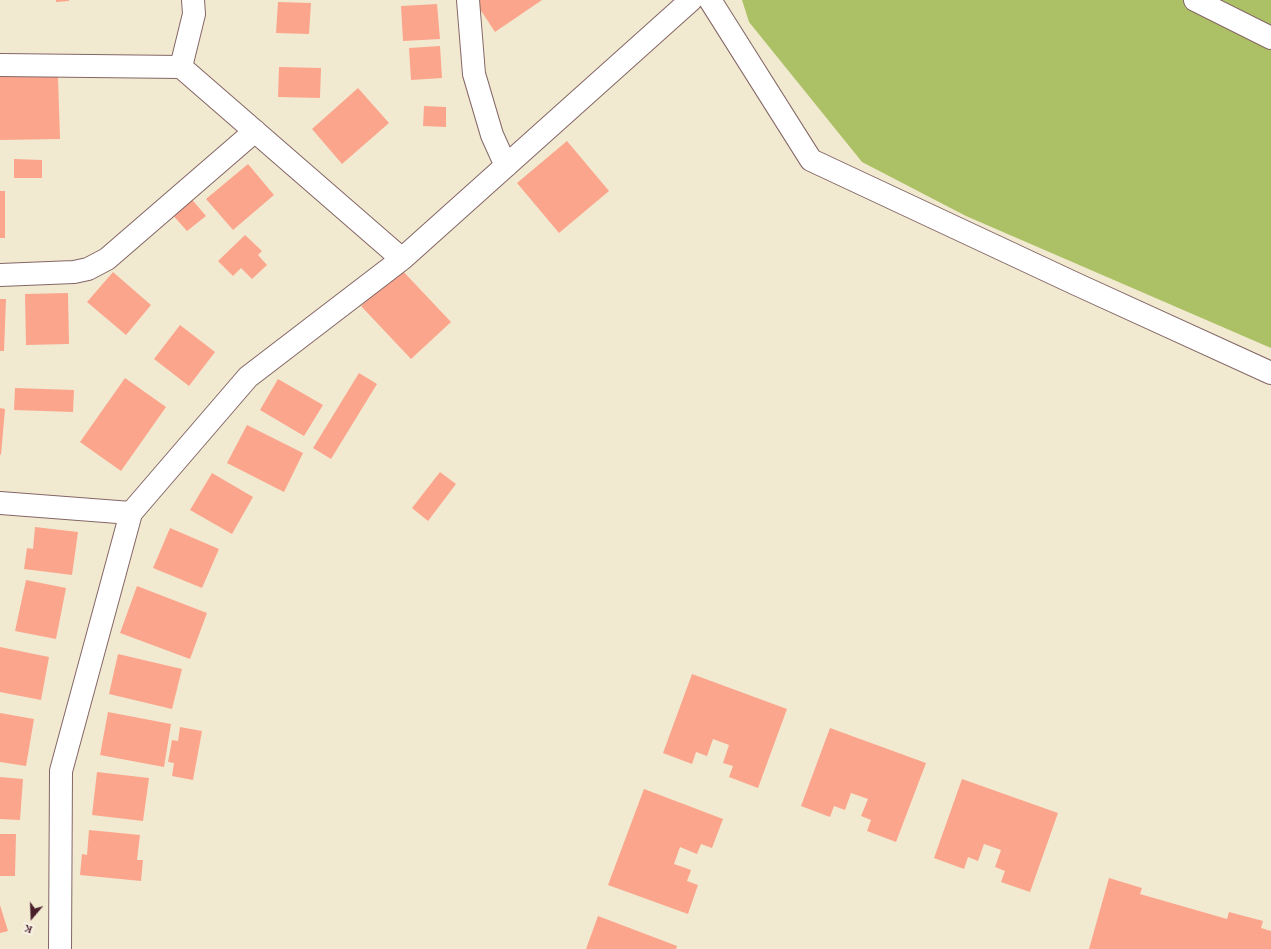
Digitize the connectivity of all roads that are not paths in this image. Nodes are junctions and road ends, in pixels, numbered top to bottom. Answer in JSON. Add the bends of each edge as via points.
{"nodes":[{"id":1,"x":193,"y":0,"type":"edge"},
{"id":2,"x":468,"y":0,"type":"edge"},
{"id":3,"x":690,"y":0,"type":"edge"},
{"id":4,"x":710,"y":0,"type":"edge"},
{"id":5,"x":1195,"y":0,"type":"edge"},
{"id":6,"x":1271,"y":38,"type":"edge"},
{"id":7,"x":0,"y":65,"type":"edge"},
{"id":8,"x":181,"y":67,"type":"junction"},
{"id":9,"x":255,"y":130,"type":"junction"},
{"id":10,"x":506,"y":166,"type":"junction"},
{"id":11,"x":402,"y":259,"type":"junction"},
{"id":12,"x":0,"y":275,"type":"edge"},
{"id":13,"x":1271,"y":373,"type":"edge"},
{"id":14,"x":0,"y":502,"type":"edge"},
{"id":15,"x":131,"y":513,"type":"junction"},
{"id":16,"x":60,"y":949,"type":"edge"}],
"edges":[{"from":1,"to":8,"type":"street","via":[[194,14]]},
{"from":2,"to":10,"type":"street","via":[[474,74],[492,135]]},
{"from":3,"to":10,"type":"street"},
{"from":4,"to":13,"type":"street","via":[[811,160]]},
{"from":5,"to":6,"type":"street"},
{"from":7,"to":8,"type":"street"},
{"from":8,"to":9,"type":"street"},
{"from":9,"to":11,"type":"street"},
{"from":9,"to":12,"type":"street","via":[[98,265],[74,272]]},
{"from":10,"to":11,"type":"street"},
{"from":11,"to":15,"type":"street","via":[[248,378]]},
{"from":14,"to":15,"type":"street"},
{"from":15,"to":16,"type":"street","via":[[61,771]]}]}
